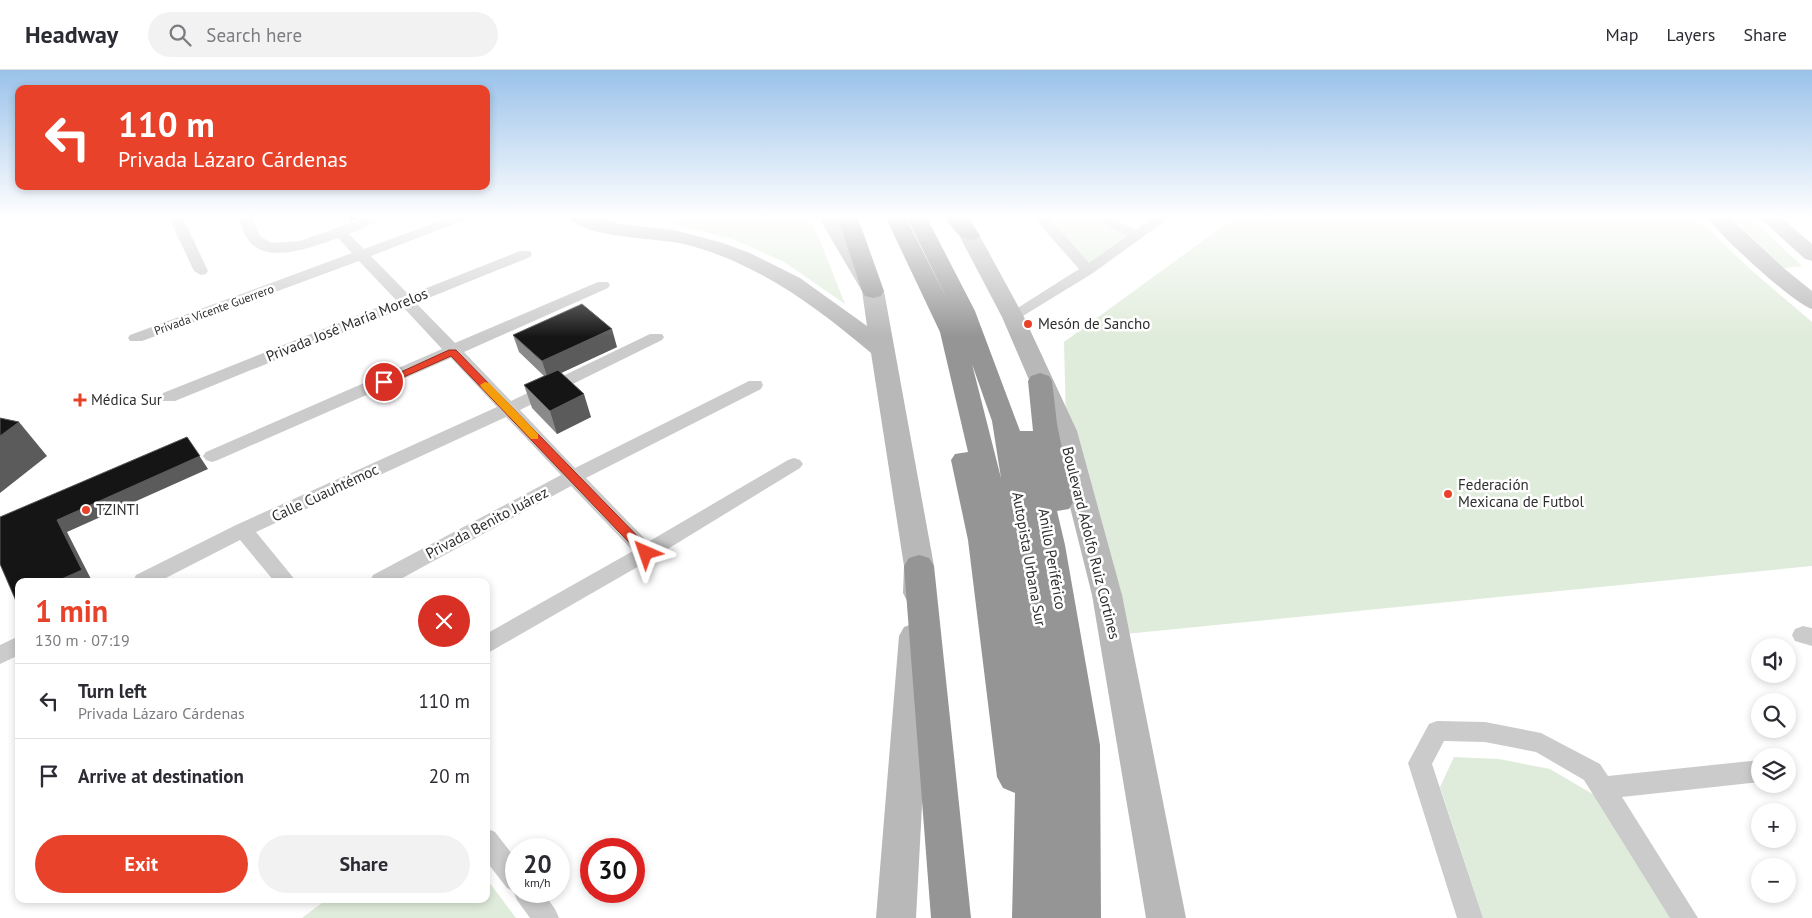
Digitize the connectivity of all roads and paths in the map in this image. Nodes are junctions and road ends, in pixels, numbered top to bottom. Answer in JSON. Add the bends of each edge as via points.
{"nodes":[{"id":1,"x":195,"y":258,"type":"edge"},
{"id":2,"x":359,"y":258,"type":"edge"},
{"id":3,"x":365,"y":258,"type":"edge"},
{"id":4,"x":516,"y":258,"type":"edge"},
{"id":5,"x":744,"y":258,"type":"edge"},
{"id":6,"x":853,"y":258,"type":"edge"},
{"id":7,"x":862,"y":258,"type":"edge"},
{"id":8,"x":899,"y":258,"type":"edge"},
{"id":9,"x":915,"y":258,"type":"edge"},
{"id":10,"x":937,"y":258,"type":"edge"},
{"id":11,"x":957,"y":258,"type":"edge"},
{"id":12,"x":980,"y":258,"type":"edge"},
{"id":13,"x":1077,"y":258,"type":"edge"},
{"id":14,"x":1106,"y":258,"type":"edge"},
{"id":15,"x":1760,"y":258,"type":"edge"},
{"id":16,"x":201,"y":270,"type":"dead end"},
{"id":17,"x":1088,"y":270,"type":"junction"},
{"id":18,"x":603,"y":285,"type":"dead end"},
{"id":19,"x":873,"y":291,"type":"junction"},
{"id":20,"x":406,"y":301,"type":"junction"},
{"id":21,"x":1812,"y":302,"type":"edge"},
{"id":22,"x":1013,"y":317,"type":"junction"},
{"id":23,"x":656,"y":337,"type":"dead end"},
{"id":24,"x":136,"y":338,"type":"dead end"},
{"id":25,"x":884,"y":351,"type":"junction"},
{"id":26,"x":453,"y":352,"type":"junction"},
{"id":27,"x":1040,"y":381,"type":"junction"},
{"id":28,"x":755,"y":385,"type":"dead end"},
{"id":29,"x":169,"y":396,"type":"dead end"},
{"id":30,"x":508,"y":409,"type":"junction"},
{"id":31,"x":212,"y":456,"type":"dead end"},
{"id":32,"x":794,"y":464,"type":"dead end"},
{"id":33,"x":574,"y":476,"type":"junction"},
{"id":34,"x":243,"y":530,"type":"junction"},
{"id":35,"x":646,"y":553,"type":"junction"},
{"id":36,"x":919,"y":566,"type":"junction"},
{"id":37,"x":149,"y":578,"type":"edge"},
{"id":38,"x":283,"y":578,"type":"edge"},
{"id":39,"x":386,"y":578,"type":"edge"},
{"id":40,"x":490,"y":643,"type":"edge"},
{"id":41,"x":15,"y":647,"type":"edge"},
{"id":42,"x":0,"y":655,"type":"edge"},
{"id":43,"x":1083,"y":745,"type":"junction"},
{"id":44,"x":1751,"y":772,"type":"edge"},
{"id":45,"x":1601,"y":788,"type":"junction"},
{"id":46,"x":490,"y":845,"type":"edge"},
{"id":47,"x":505,"y":865,"type":"edge"},
{"id":48,"x":535,"y":903,"type":"edge"},
{"id":49,"x":546,"y":918,"type":"edge"},
{"id":50,"x":896,"y":918,"type":"edge"},
{"id":51,"x":951,"y":918,"type":"edge"},
{"id":52,"x":1020,"y":918,"type":"edge"},
{"id":53,"x":1032,"y":918,"type":"edge"},
{"id":54,"x":1061,"y":918,"type":"edge"},
{"id":55,"x":1081,"y":918,"type":"edge"},
{"id":56,"x":1166,"y":918,"type":"edge"},
{"id":57,"x":1470,"y":918,"type":"edge"},
{"id":58,"x":1685,"y":918,"type":"edge"}],
"edges":[{"from":1,"to":16,"type":"street"},
{"from":2,"to":24,"type":"street","name":"Privada Vicente Guerrero"},
{"from":3,"to":20,"type":"street"},
{"from":4,"to":20,"type":"street","name":"Privada José María Morelos"},
{"from":5,"to":25,"type":"main road","via":[[790,280]]},
{"from":6,"to":19,"type":"main road"},
{"from":7,"to":19,"type":"highway"},
{"from":8,"to":52,"type":"highway","via":[[932,329],[982,540],[1014,766]]},
{"from":9,"to":53,"type":"highway","name":"Autopista Urbana Sur","via":[[952,332],[994,505],[1026,677],[1033,794]]},
{"from":10,"to":54,"type":"highway","name":"Autopista Urbana Sur","via":[[964,311],[1005,421],[1052,691],[1064,802]]},
{"from":11,"to":43,"type":"highway","name":"Anillo Periférico","via":[[990,324],[1026,440],[1052,544]]},
{"from":12,"to":22,"type":"main road","name":"Boulevard Adolfo Ruiz Cortines"},
{"from":13,"to":17,"type":"street"},
{"from":14,"to":17,"type":"street"},
{"from":15,"to":21,"type":"main road"},
{"from":17,"to":22,"type":"street"},
{"from":18,"to":26,"type":"street"},
{"from":19,"to":25,"type":"main road"},
{"from":20,"to":26,"type":"street"},
{"from":20,"to":29,"type":"street","name":"Privada José María Morelos"},
{"from":22,"to":27,"type":"main road","name":"Boulevard Adolfo Ruiz Cortines"},
{"from":23,"to":30,"type":"street","name":"Calle Cuauhtémoc"},
{"from":25,"to":36,"type":"main road"},
{"from":26,"to":30,"type":"street"},
{"from":26,"to":31,"type":"street"},
{"from":27,"to":43,"type":"highway","via":[[1044,424],[1061,512],[1066,607]]},
{"from":27,"to":56,"type":"main road","name":"Boulevard Adolfo Ruiz Cortines","via":[[1064,430],[1107,595]]},
{"from":28,"to":33,"type":"street","name":"Privada Benito Juárez"},
{"from":30,"to":33,"type":"street"},
{"from":30,"to":34,"type":"street","name":"Calle Cuauhtémoc"},
{"from":32,"to":35,"type":"street"},
{"from":33,"to":35,"type":"street"},
{"from":33,"to":39,"type":"street","name":"Privada Benito Juárez"},
{"from":34,"to":37,"type":"street","name":"Calle Cuauhtémoc"},
{"from":34,"to":38,"type":"street"},
{"from":35,"to":40,"type":"street"},
{"from":36,"to":50,"type":"main road"},
{"from":36,"to":51,"type":"highway"},
{"from":41,"to":42,"type":"street"},
{"from":43,"to":55,"type":"highway","name":"Anillo Periférico"},
{"from":44,"to":45,"type":"street"},
{"from":45,"to":57,"type":"street","via":[[1592,772],[1541,743],[1485,732],[1437,731],[1420,762]]},
{"from":45,"to":58,"type":"street"},
{"from":46,"to":47,"type":"street"},
{"from":48,"to":49,"type":"street"}]}
